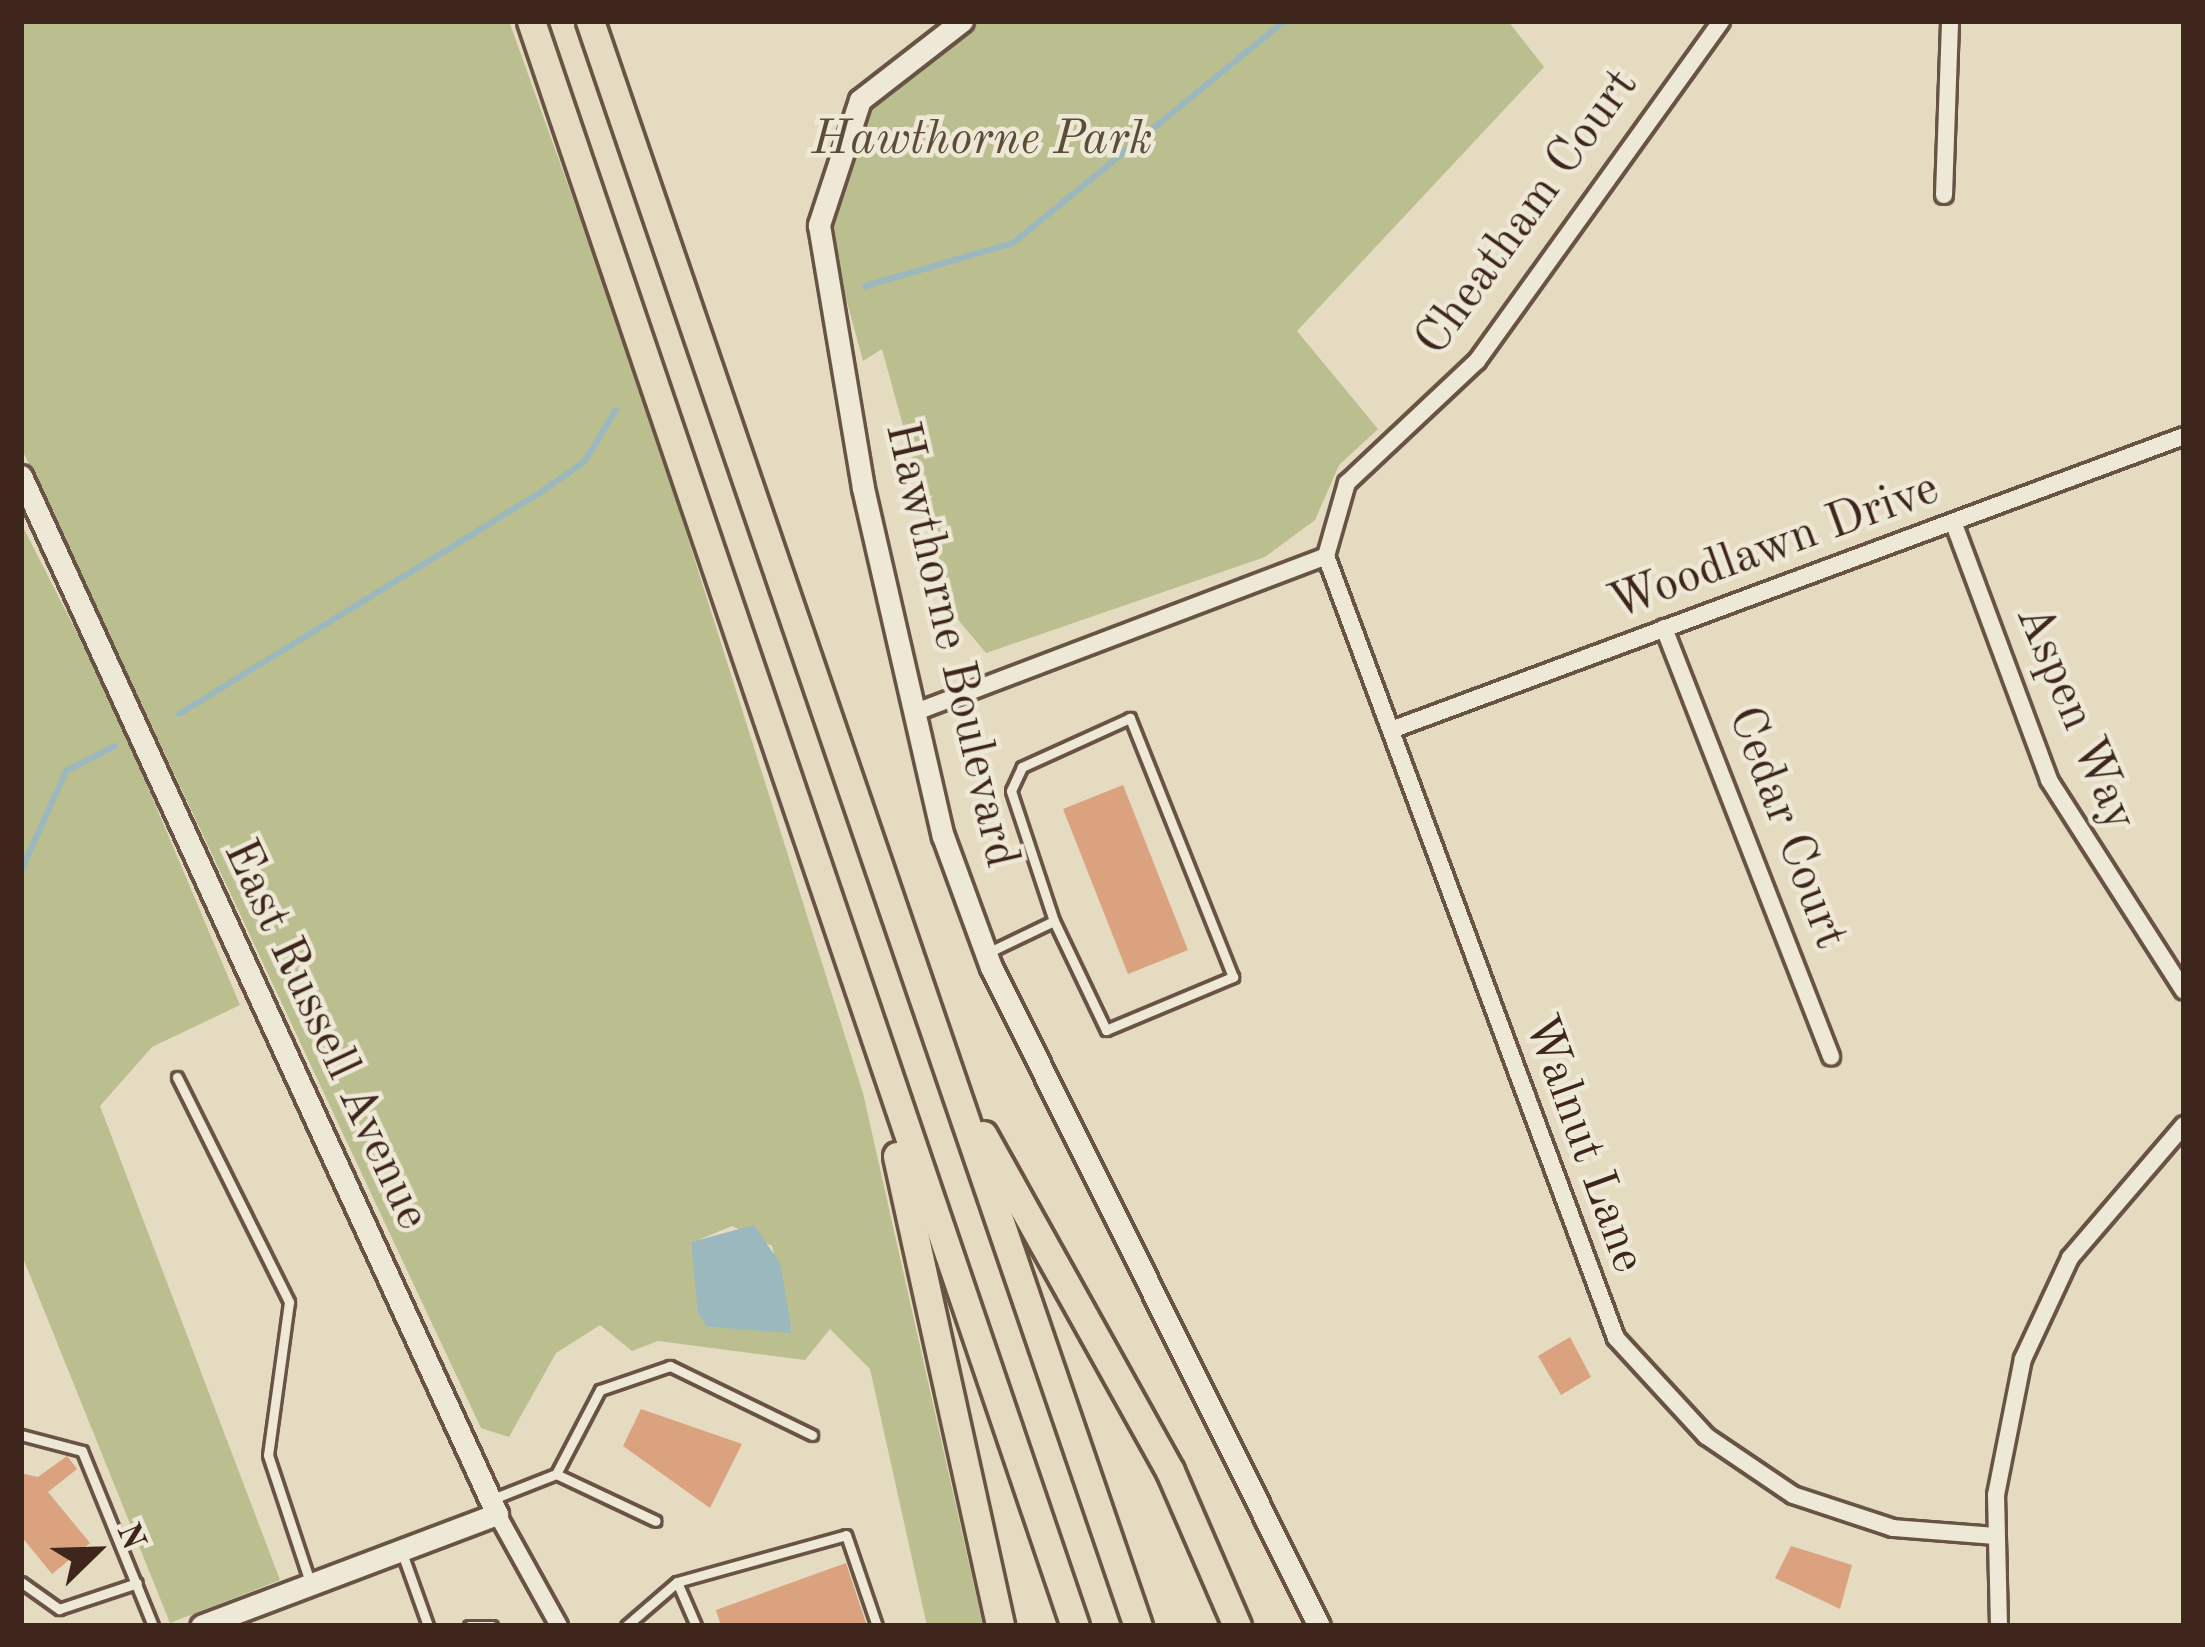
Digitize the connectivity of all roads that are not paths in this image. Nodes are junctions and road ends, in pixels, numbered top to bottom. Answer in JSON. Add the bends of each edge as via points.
{"nodes":[{"id":1,"x":531,"y":21,"type":"edge"},
{"id":2,"x":590,"y":21,"type":"edge"},
{"id":3,"x":962,"y":21,"type":"edge"},
{"id":4,"x":1721,"y":21,"type":"edge"},
{"id":5,"x":1950,"y":21,"type":"edge"},
{"id":6,"x":1944,"y":195,"type":"dead end"},
{"id":7,"x":2184,"y":436,"type":"edge"},
{"id":8,"x":21,"y":476,"type":"edge"},
{"id":9,"x":1954,"y":524,"type":"junction"},
{"id":10,"x":1326,"y":556,"type":"junction"},
{"id":11,"x":1664,"y":628,"type":"junction"},
{"id":12,"x":916,"y":712,"type":"junction"},
{"id":13,"x":1390,"y":730,"type":"junction"},
{"id":14,"x":1054,"y":922,"type":"junction"},
{"id":15,"x":986,"y":954,"type":"junction"},
{"id":16,"x":2184,"y":991,"type":"edge"},
{"id":17,"x":862,"y":1006,"type":"junction"},
{"id":18,"x":1831,"y":1057,"type":"dead end"},
{"id":19,"x":177,"y":1077,"type":"dead end"},
{"id":20,"x":953,"y":1083,"type":"junction"},
{"id":21,"x":2184,"y":1125,"type":"edge"},
{"id":22,"x":21,"y":1435,"type":"edge"},
{"id":23,"x":812,"y":1435,"type":"dead end"},
{"id":24,"x":556,"y":1474,"type":"junction"},
{"id":25,"x":493,"y":1507,"type":"junction"},
{"id":26,"x":656,"y":1521,"type":"dead end"},
{"id":27,"x":1994,"y":1536,"type":"junction"},
{"id":28,"x":401,"y":1550,"type":"junction"},
{"id":29,"x":21,"y":1582,"type":"edge"},
{"id":30,"x":677,"y":1582,"type":"junction"},
{"id":31,"x":137,"y":1583,"type":"junction"},
{"id":32,"x":311,"y":1584,"type":"junction"},
{"id":33,"x":241,"y":1619,"type":"edge"},
{"id":34,"x":153,"y":1626,"type":"edge"},
{"id":35,"x":200,"y":1626,"type":"edge"},
{"id":36,"x":428,"y":1626,"type":"edge"},
{"id":37,"x":469,"y":1626,"type":"edge"},
{"id":38,"x":492,"y":1626,"type":"edge"},
{"id":39,"x":560,"y":1626,"type":"edge"},
{"id":40,"x":626,"y":1626,"type":"edge"},
{"id":41,"x":696,"y":1626,"type":"edge"},
{"id":42,"x":878,"y":1626,"type":"edge"},
{"id":43,"x":1000,"y":1626,"type":"edge"},
{"id":44,"x":1075,"y":1626,"type":"edge"},
{"id":45,"x":1138,"y":1626,"type":"edge"},
{"id":46,"x":1237,"y":1626,"type":"edge"},
{"id":47,"x":1319,"y":1626,"type":"edge"},
{"id":48,"x":1999,"y":1626,"type":"edge"}],
"edges":[{"from":1,"to":17,"type":"highway"},
{"from":2,"to":20,"type":"highway"},
{"from":3,"to":12,"type":"street","name":"Hawthorne Boulevard","via":[[860,100],[820,225],[826,314]]},
{"from":4,"to":10,"type":"street","name":"Cheatham Court","via":[[1477,361],[1348,483]]},
{"from":5,"to":6,"type":"street"},
{"from":7,"to":9,"type":"street","name":"Woodlawn Drive"},
{"from":8,"to":25,"type":"street","name":"East Russell Avenue"},
{"from":9,"to":11,"type":"street","name":"Woodlawn Drive"},
{"from":9,"to":16,"type":"street","name":"Aspen Way","via":[[2049,780]]},
{"from":10,"to":12,"type":"street"},
{"from":10,"to":13,"type":"street","name":"Walnut Lane"},
{"from":11,"to":13,"type":"street","name":"Woodlawn Drive"},
{"from":11,"to":18,"type":"street","name":"Cedar Court"},
{"from":12,"to":15,"type":"street","name":"Hawthorne Boulevard","via":[[943,836]]},
{"from":13,"to":27,"type":"street","name":"Walnut Lane","via":[[1616,1338],[1706,1436],[1793,1495],[1893,1528]]},
{"from":14,"to":14,"type":"lane","via":[[1106,1030],[1233,977],[1130,718],[1022,767],[1011,791]]},
{"from":14,"to":15,"type":"lane"},
{"from":15,"to":47,"type":"street","name":"Hawthorne Boulevard"},
{"from":17,"to":43,"type":"highway"},
{"from":17,"to":44,"type":"highway"},
{"from":19,"to":32,"type":"lane","via":[[289,1302],[268,1455]]},
{"from":20,"to":45,"type":"highway"},
{"from":20,"to":46,"type":"highway","via":[[1170,1471]]},
{"from":21,"to":27,"type":"street","via":[[2100,1217],[2037,1325],[2002,1442]]},
{"from":22,"to":31,"type":"lane","via":[[82,1451]]},
{"from":23,"to":24,"type":"lane","via":[[670,1366],[600,1390]]},
{"from":24,"to":25,"type":"lane"},
{"from":24,"to":26,"type":"lane"},
{"from":25,"to":28,"type":"street"},
{"from":25,"to":39,"type":"street","name":"East Russell Avenue"},
{"from":27,"to":48,"type":"street"},
{"from":28,"to":32,"type":"street"},
{"from":28,"to":36,"type":"lane"},
{"from":29,"to":31,"type":"lane","via":[[49,1609]]},
{"from":30,"to":40,"type":"lane"},
{"from":30,"to":41,"type":"lane"},
{"from":30,"to":42,"type":"lane","via":[[846,1535]]},
{"from":31,"to":34,"type":"lane"},
{"from":32,"to":33,"type":"street"},
{"from":33,"to":35,"type":"street"},
{"from":37,"to":38,"type":"lane"}]}
